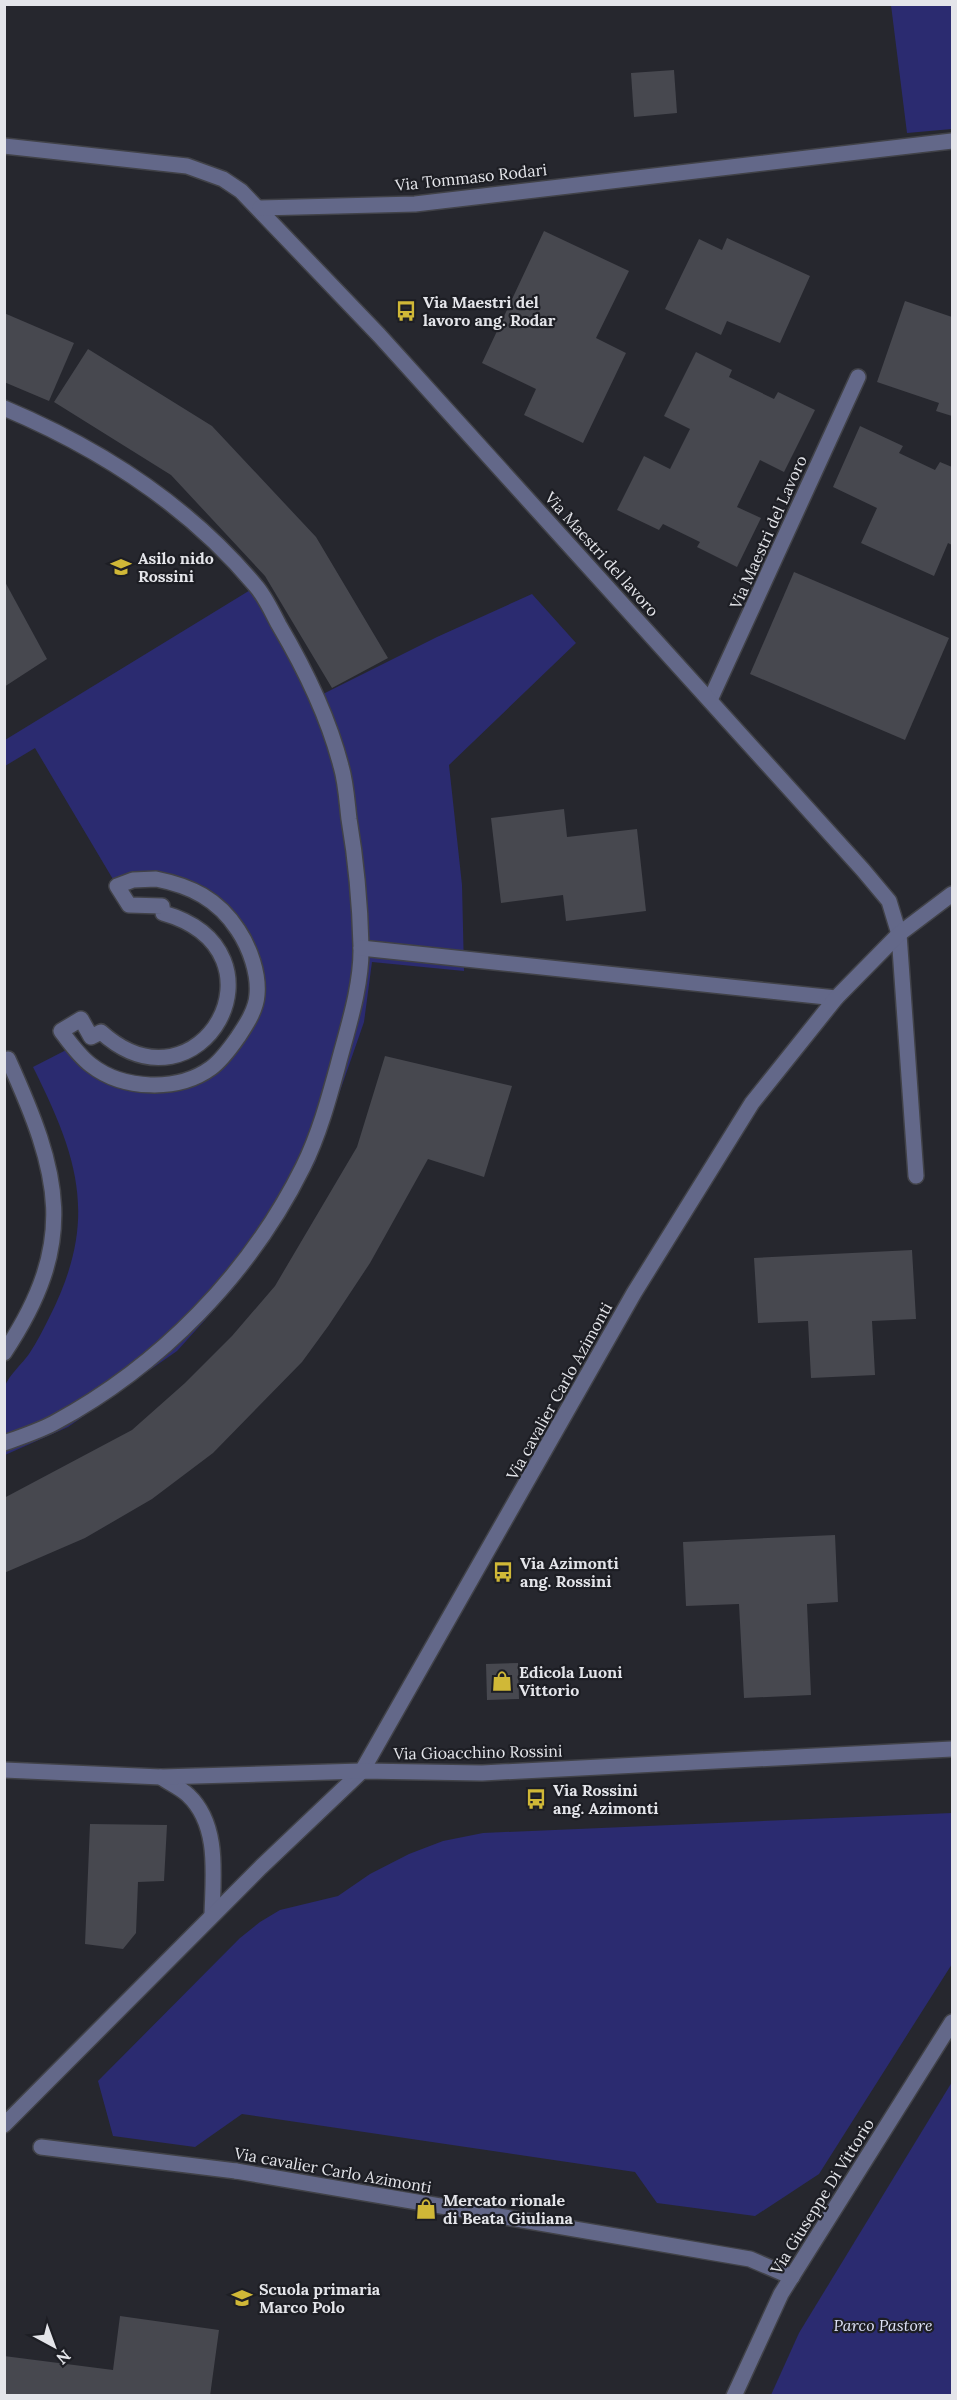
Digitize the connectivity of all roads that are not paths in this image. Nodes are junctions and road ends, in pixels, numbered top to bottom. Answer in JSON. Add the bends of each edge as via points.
{"nodes":[{"id":1,"x":952,"y":141,"type":"edge"},
{"id":2,"x":4,"y":146,"type":"edge"},
{"id":3,"x":260,"y":208,"type":"junction"},
{"id":4,"x":858,"y":377,"type":"dead end"},
{"id":5,"x":4,"y":408,"type":"edge"},
{"id":6,"x":710,"y":700,"type":"junction"},
{"id":7,"x":952,"y":894,"type":"edge"},
{"id":8,"x":899,"y":934,"type":"junction"},
{"id":9,"x":361,"y":948,"type":"junction"},
{"id":10,"x":257,"y":996,"type":"joint"},
{"id":11,"x":836,"y":998,"type":"junction"},
{"id":12,"x":8,"y":1059,"type":"dead end"},
{"id":13,"x":916,"y":1176,"type":"dead end"},
{"id":14,"x":4,"y":1353,"type":"edge"},
{"id":15,"x":4,"y":1443,"type":"edge"},
{"id":16,"x":952,"y":1749,"type":"edge"},
{"id":17,"x":4,"y":1770,"type":"edge"},
{"id":18,"x":362,"y":1771,"type":"junction"},
{"id":19,"x":161,"y":1777,"type":"junction"},
{"id":20,"x":212,"y":1915,"type":"junction"},
{"id":21,"x":952,"y":2022,"type":"edge"},
{"id":22,"x":4,"y":2125,"type":"edge"},
{"id":23,"x":41,"y":2147,"type":"dead end"},
{"id":24,"x":792,"y":2277,"type":"junction"},
{"id":25,"x":734,"y":2396,"type":"edge"}],
"edges":[{"from":1,"to":3,"type":"street","name":"Via Tommaso Rodari","via":[[415,204]]},
{"from":2,"to":3,"type":"street","via":[[187,165],[223,179]]},
{"from":3,"to":6,"type":"street","name":"Via Maestri del lavoro"},
{"from":4,"to":6,"type":"street","name":"Via Maestri del Lavoro"},
{"from":5,"to":9,"type":"street","via":[[45,425],[138,478],[257,586],[320,702],[342,768],[353,841]]},
{"from":6,"to":8,"type":"street","name":"Via Maestri del lavoro","via":[[889,901]]},
{"from":7,"to":8,"type":"street","name":"Via cavalier Carlo Azimonti"},
{"from":8,"to":11,"type":"street","name":"Via cavalier Carlo Azimonti"},
{"from":8,"to":13,"type":"street","name":"Via Maestri del lavoro"},
{"from":9,"to":11,"type":"street"},
{"from":9,"to":15,"type":"street","via":[[351,1017],[332,1087],[305,1164],[267,1230],[224,1288],[166,1345],[53,1424]]},
{"from":10,"to":10,"type":"street","via":[[246,942],[218,905],[178,884],[156,879],[133,880],[117,886],[129,905],[162,906],[163,913],[186,920],[206,933],[220,953],[230,980],[218,1026],[198,1046],[152,1059],[128,1052],[100,1032],[91,1037],[81,1019],[61,1031],[91,1065],[116,1078],[141,1085],[169,1084],[212,1068],[248,1022]]},
{"from":11,"to":18,"type":"street","name":"Via cavalier Carlo Azimonti","via":[[752,1103],[647,1273]]},
{"from":12,"to":14,"type":"street","via":[[45,1147],[54,1193],[54,1238],[44,1276],[23,1325]]},
{"from":16,"to":18,"type":"street","name":"Via Gioacchino Rossini","via":[[504,1772]]},
{"from":17,"to":19,"type":"street","name":"Via Gioacchino Rossini"},
{"from":18,"to":19,"type":"street","name":"Via Gioacchino Rossini"},
{"from":18,"to":20,"type":"street","name":"Via cavalier Carlo Azimonti"},
{"from":19,"to":20,"type":"street","via":[[188,1795],[202,1813],[212,1845]]},
{"from":20,"to":22,"type":"street","name":"Via cavalier Carlo Azimonti"},
{"from":21,"to":24,"type":"street","name":"Via Giuseppe Di Vittorio"},
{"from":23,"to":24,"type":"street","name":"Via cavalier Carlo Azimonti","via":[[236,2171],[750,2259]]},
{"from":24,"to":25,"type":"street","name":"Via Giuseppe Di Vittorio","via":[[772,2310]]}]}
